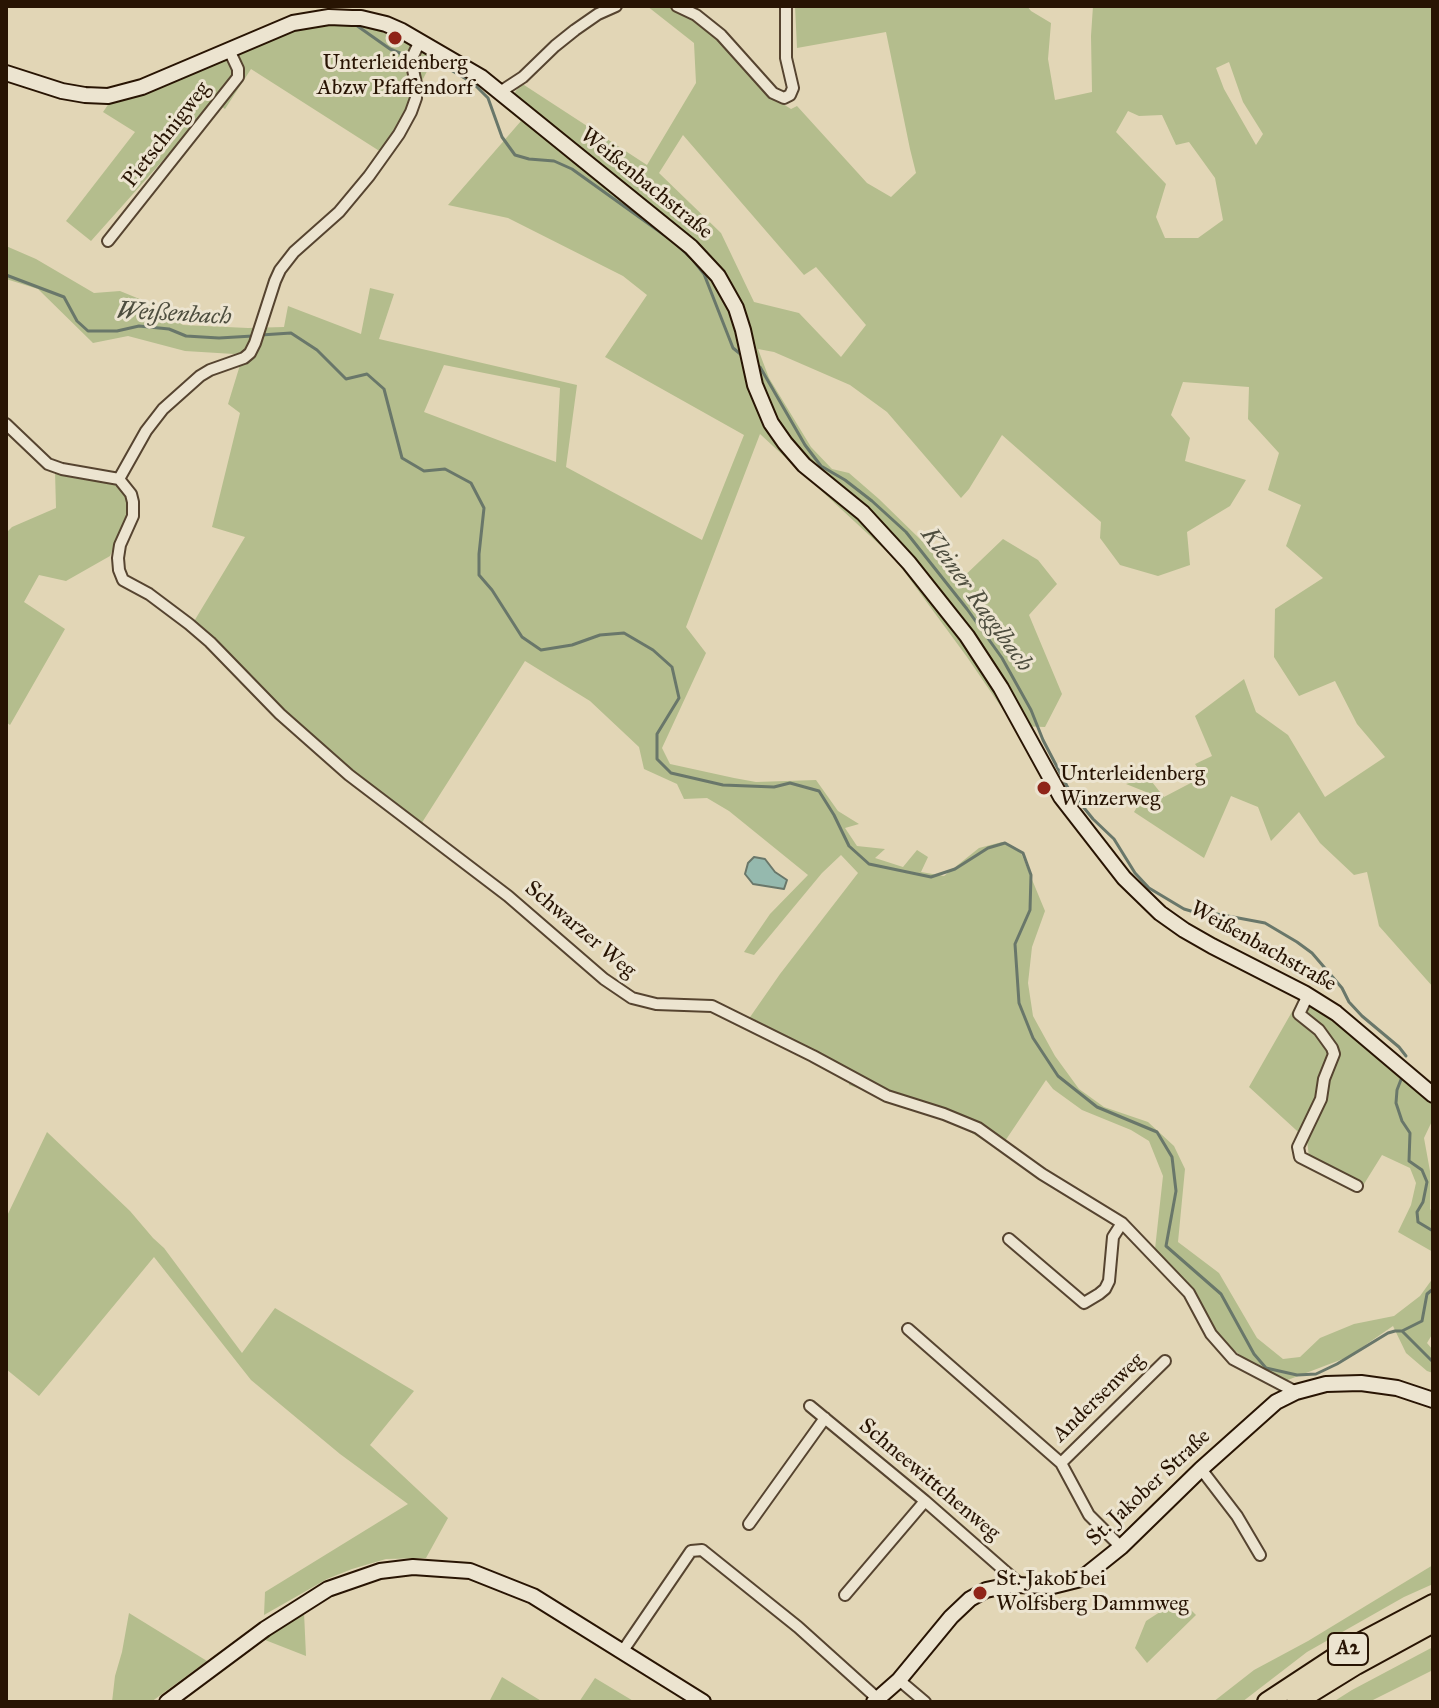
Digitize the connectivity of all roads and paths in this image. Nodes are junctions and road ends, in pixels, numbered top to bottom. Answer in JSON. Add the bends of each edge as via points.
{"nodes":[{"id":1,"x":616,"y":6,"type":"edge"},
{"id":2,"x":677,"y":6,"type":"edge"},
{"id":3,"x":786,"y":6,"type":"edge"},
{"id":4,"x":351,"y":12,"type":"edge"},
{"id":5,"x":229,"y":50,"type":"junction"},
{"id":6,"x":415,"y":51,"type":"junction"},
{"id":7,"x":6,"y":73,"type":"edge"},
{"id":8,"x":500,"y":92,"type":"junction"},
{"id":9,"x":108,"y":241,"type":"dead end"},
{"id":10,"x":6,"y":424,"type":"edge"},
{"id":11,"x":119,"y":479,"type":"junction"},
{"id":12,"x":1308,"y":995,"type":"junction"},
{"id":13,"x":1433,"y":1095,"type":"edge"},
{"id":14,"x":1357,"y":1186,"type":"dead end"},
{"id":15,"x":1122,"y":1223,"type":"junction"},
{"id":16,"x":1009,"y":1239,"type":"dead end"},
{"id":17,"x":908,"y":1329,"type":"dead end"},
{"id":18,"x":1165,"y":1361,"type":"dead end"},
{"id":19,"x":1296,"y":1392,"type":"junction"},
{"id":20,"x":1433,"y":1400,"type":"edge"},
{"id":21,"x":810,"y":1406,"type":"dead end"},
{"id":22,"x":825,"y":1418,"type":"junction"},
{"id":23,"x":1061,"y":1463,"type":"junction"},
{"id":24,"x":1201,"y":1469,"type":"junction"},
{"id":25,"x":925,"y":1501,"type":"junction"},
{"id":26,"x":749,"y":1524,"type":"dead end"},
{"id":27,"x":1121,"y":1547,"type":"junction"},
{"id":28,"x":1260,"y":1555,"type":"dead end"},
{"id":29,"x":1022,"y":1586,"type":"junction"},
{"id":30,"x":845,"y":1595,"type":"dead end"},
{"id":31,"x":1433,"y":1604,"type":"edge"},
{"id":32,"x":1433,"y":1623,"type":"edge"},
{"id":33,"x":622,"y":1652,"type":"junction"},
{"id":34,"x":899,"y":1680,"type":"junction"},
{"id":35,"x":876,"y":1700,"type":"edge"},
{"id":36,"x":167,"y":1702,"type":"edge"},
{"id":37,"x":703,"y":1702,"type":"edge"},
{"id":38,"x":925,"y":1702,"type":"edge"},
{"id":39,"x":1267,"y":1702,"type":"edge"},
{"id":40,"x":1296,"y":1702,"type":"edge"}],
"edges":[{"from":1,"to":8,"type":"street","via":[[575,30]]},
{"from":2,"to":3,"type":"street","via":[[721,35],[773,93],[784,98],[793,88],[786,58]]},
{"from":4,"to":5,"type":"main road","name":"Weißenbachstraße","via":[[293,23]]},
{"from":4,"to":6,"type":"main road","name":"Weißenbachstraße","via":[[386,24]]},
{"from":5,"to":7,"type":"main road","name":"Weißenbachstraße","via":[[108,96],[62,91]]},
{"from":5,"to":9,"type":"street","name":"Pietschnigweg","via":[[238,77]]},
{"from":6,"to":8,"type":"main road","name":"Weißenbachstraße","via":[[464,65]]},
{"from":6,"to":11,"type":"street","via":[[416,98],[399,134],[339,212],[287,260],[250,353],[190,383],[146,431]]},
{"from":8,"to":12,"type":"main road","name":"Weißenbachstraße","via":[[691,247],[718,276],[736,308],[755,385],[771,423],[804,465],[863,513],[900,553],[967,636],[1061,797],[1124,878],[1184,930]]},
{"from":10,"to":11,"type":"street","via":[[48,464]]},
{"from":11,"to":15,"type":"street","name":"Schwarzer Weg","via":[[133,502],[118,558],[123,580],[189,624],[349,775],[508,896],[604,979],[632,998],[656,1004],[712,1006],[887,1096],[978,1128]]},
{"from":12,"to":13,"type":"main road","name":"Weißenbachstraße"},
{"from":12,"to":14,"type":"street","via":[[1299,1014],[1319,1030],[1334,1054],[1321,1099],[1298,1147],[1300,1157]]},
{"from":15,"to":16,"type":"street","via":[[1113,1237],[1109,1281],[1084,1303]]},
{"from":15,"to":19,"type":"street","name":"Schwarzer Weg","via":[[1189,1293],[1211,1334],[1233,1359]]},
{"from":17,"to":23,"type":"street"},
{"from":18,"to":23,"type":"street","name":"Andersenweg"},
{"from":19,"to":20,"type":"main road","name":"St. Jakober Straße","via":[[1361,1383]]},
{"from":19,"to":24,"type":"main road","name":"St. Jakober Straße","via":[[1276,1402]]},
{"from":21,"to":22,"type":"street","name":"Schneewittchenweg"},
{"from":22,"to":25,"type":"street","name":"Schneewittchenweg"},
{"from":22,"to":26,"type":"street"},
{"from":23,"to":27,"type":"street","via":[[1089,1515]]},
{"from":24,"to":27,"type":"main road","name":"St. Jakober Straße"},
{"from":24,"to":28,"type":"street"},
{"from":25,"to":29,"type":"street","name":"Schneewittchenweg"},
{"from":25,"to":30,"type":"street"},
{"from":27,"to":29,"type":"main road","name":"St. Jakober Straße","via":[[1081,1579]]},
{"from":29,"to":34,"type":"main road","name":"St. Jakober Straße","via":[[986,1590],[970,1599]]},
{"from":31,"to":39,"type":"highway","number":"A2","via":[[1346,1650]]},
{"from":32,"to":40,"type":"highway","number":"A2"},
{"from":33,"to":35,"type":"street","name":"St. Jakober Straße","via":[[691,1551],[702,1550],[798,1627]]},
{"from":33,"to":36,"type":"main road","via":[[504,1583],[470,1571],[413,1567],[380,1571],[328,1589]]},
{"from":33,"to":37,"type":"main road"},
{"from":34,"to":35,"type":"main road","name":"St. Jakober Straße"},
{"from":34,"to":38,"type":"street"}]}
